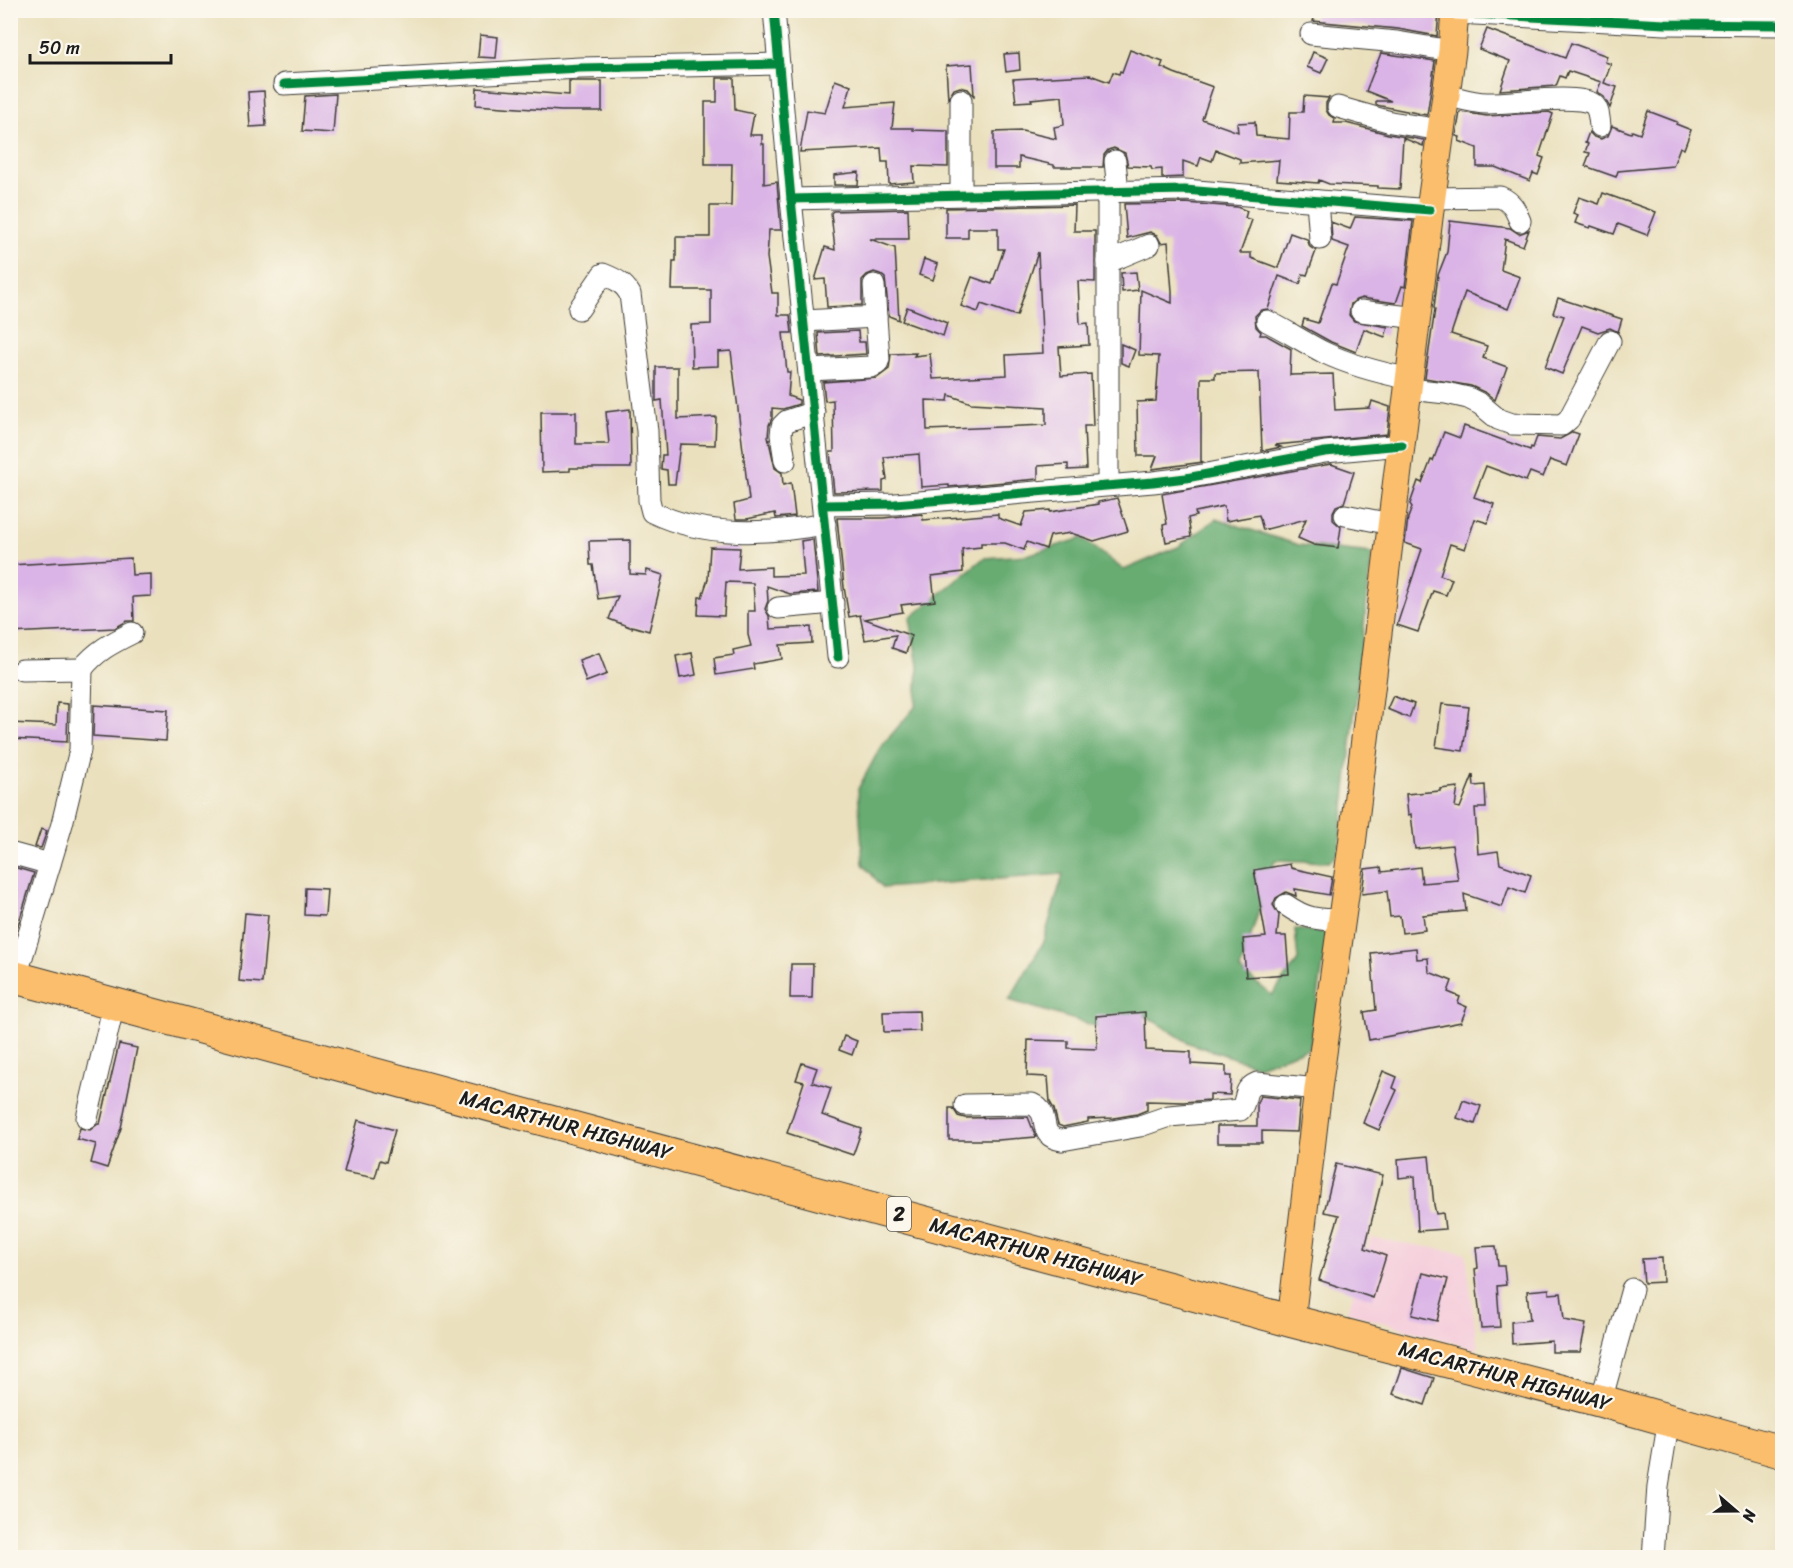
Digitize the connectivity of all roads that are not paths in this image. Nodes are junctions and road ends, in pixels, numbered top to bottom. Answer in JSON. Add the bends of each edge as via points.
{"nodes":[{"id":1,"x":774,"y":10,"type":"edge"},
{"id":2,"x":1455,"y":12,"type":"edge"},
{"id":3,"x":1782,"y":25,"type":"edge"},
{"id":4,"x":1311,"y":34,"type":"dead end"},
{"id":5,"x":1452,"y":51,"type":"junction"},
{"id":6,"x":779,"y":64,"type":"junction"},
{"id":7,"x":284,"y":84,"type":"dead end"},
{"id":8,"x":1446,"y":95,"type":"junction"},
{"id":9,"x":961,"y":100,"type":"dead end"},
{"id":10,"x":1338,"y":107,"type":"dead end"},
{"id":11,"x":1600,"y":126,"type":"dead end"},
{"id":12,"x":1441,"y":130,"type":"junction"},
{"id":13,"x":1115,"y":161,"type":"dead end"},
{"id":14,"x":1113,"y":191,"type":"junction"},
{"id":15,"x":961,"y":194,"type":"junction"},
{"id":16,"x":791,"y":199,"type":"junction"},
{"id":17,"x":1317,"y":201,"type":"junction"},
{"id":18,"x":1431,"y":204,"type":"junction"},
{"id":19,"x":1520,"y":221,"type":"dead end"},
{"id":20,"x":1320,"y":239,"type":"dead end"},
{"id":21,"x":1149,"y":244,"type":"dead end"},
{"id":22,"x":1108,"y":262,"type":"junction"},
{"id":23,"x":874,"y":285,"type":"dead end"},
{"id":24,"x":579,"y":309,"type":"dead end"},
{"id":25,"x":1361,"y":311,"type":"dead end"},
{"id":26,"x":876,"y":317,"type":"junction"},
{"id":27,"x":1418,"y":318,"type":"junction"},
{"id":28,"x":804,"y":321,"type":"junction"},
{"id":29,"x":1267,"y":321,"type":"dead end"},
{"id":30,"x":1610,"y":341,"type":"dead end"},
{"id":31,"x":809,"y":370,"type":"junction"},
{"id":32,"x":1410,"y":384,"type":"junction"},
{"id":33,"x":814,"y":412,"type":"junction"},
{"id":34,"x":1402,"y":445,"type":"junction"},
{"id":35,"x":785,"y":461,"type":"dead end"},
{"id":36,"x":1108,"y":485,"type":"junction"},
{"id":37,"x":824,"y":515,"type":"junction"},
{"id":38,"x":1345,"y":515,"type":"dead end"},
{"id":39,"x":1391,"y":524,"type":"junction"},
{"id":40,"x":833,"y":603,"type":"junction"},
{"id":41,"x":778,"y":608,"type":"dead end"},
{"id":42,"x":132,"y":633,"type":"dead end"},
{"id":43,"x":838,"y":657,"type":"dead end"},
{"id":44,"x":82,"y":669,"type":"junction"},
{"id":45,"x":22,"y":670,"type":"dead end"},
{"id":46,"x":10,"y":853,"type":"edge"},
{"id":47,"x":50,"y":864,"type":"junction"},
{"id":48,"x":1286,"y":905,"type":"dead end"},
{"id":49,"x":1342,"y":920,"type":"junction"},
{"id":50,"x":13,"y":977,"type":"edge"},
{"id":51,"x":114,"y":1004,"type":"junction"},
{"id":52,"x":1318,"y":1089,"type":"junction"},
{"id":53,"x":965,"y":1105,"type":"dead end"},
{"id":54,"x":87,"y":1118,"type":"dead end"},
{"id":55,"x":1632,"y":1289,"type":"dead end"},
{"id":56,"x":1291,"y":1321,"type":"junction"},
{"id":57,"x":1601,"y":1401,"type":"junction"},
{"id":58,"x":1668,"y":1419,"type":"junction"},
{"id":59,"x":1782,"y":1452,"type":"edge"},
{"id":60,"x":1653,"y":1557,"type":"edge"}],
"edges":[{"from":1,"to":6,"type":"street"},
{"from":2,"to":3,"type":"street","via":[[1655,24]]},
{"from":2,"to":5,"type":"main road"},
{"from":4,"to":5,"type":"street"},
{"from":5,"to":8,"type":"main road"},
{"from":6,"to":7,"type":"street","via":[[568,68]]},
{"from":6,"to":16,"type":"street"},
{"from":8,"to":11,"type":"street","via":[[1484,103],[1584,101],[1594,105]]},
{"from":8,"to":12,"type":"main road"},
{"from":9,"to":15,"type":"street"},
{"from":10,"to":12,"type":"street","via":[[1391,122]]},
{"from":12,"to":18,"type":"main road"},
{"from":13,"to":14,"type":"street"},
{"from":14,"to":15,"type":"street"},
{"from":14,"to":17,"type":"street","via":[[1216,192]]},
{"from":14,"to":22,"type":"street"},
{"from":15,"to":16,"type":"street"},
{"from":16,"to":28,"type":"street"},
{"from":17,"to":18,"type":"street"},
{"from":17,"to":20,"type":"street"},
{"from":18,"to":19,"type":"street","via":[[1500,197],[1514,207]]},
{"from":18,"to":27,"type":"main road"},
{"from":21,"to":22,"type":"street"},
{"from":22,"to":36,"type":"street"},
{"from":23,"to":26,"type":"street"},
{"from":24,"to":37,"type":"street","via":[[603,274],[617,279],[630,294],[644,399],[652,512],[688,525],[750,531],[789,530]]},
{"from":25,"to":27,"type":"street"},
{"from":26,"to":28,"type":"street"},
{"from":26,"to":31,"type":"street","via":[[877,364]]},
{"from":27,"to":32,"type":"main road"},
{"from":28,"to":31,"type":"street"},
{"from":29,"to":32,"type":"street","via":[[1344,361]]},
{"from":30,"to":32,"type":"street","via":[[1569,419],[1562,425],[1512,424],[1468,398]]},
{"from":31,"to":33,"type":"street"},
{"from":32,"to":34,"type":"main road"},
{"from":33,"to":35,"type":"street","via":[[782,426]]},
{"from":33,"to":37,"type":"street"},
{"from":34,"to":36,"type":"street","via":[[1326,452],[1186,478]]},
{"from":34,"to":39,"type":"main road"},
{"from":36,"to":37,"type":"street","via":[[895,504]]},
{"from":37,"to":40,"type":"street"},
{"from":38,"to":39,"type":"street"},
{"from":39,"to":49,"type":"main road"},
{"from":40,"to":41,"type":"street"},
{"from":40,"to":43,"type":"street"},
{"from":42,"to":44,"type":"street","via":[[103,648]]},
{"from":44,"to":45,"type":"street"},
{"from":44,"to":47,"type":"street","via":[[80,750]]},
{"from":46,"to":47,"type":"street"},
{"from":47,"to":50,"type":"street"},
{"from":48,"to":49,"type":"street","via":[[1309,918]]},
{"from":49,"to":52,"type":"main road"},
{"from":50,"to":51,"type":"highway","name":"MACARTHUR HIGHWAY","number":"2"},
{"from":51,"to":54,"type":"street"},
{"from":51,"to":56,"type":"highway","name":"MACARTHUR HIGHWAY","number":"2"},
{"from":52,"to":53,"type":"street","via":[[1257,1083],[1246,1091],[1240,1110],[1169,1116],[1140,1126],[1062,1140],[1048,1133],[1043,1112],[1032,1104]]},
{"from":52,"to":56,"type":"main road"},
{"from":55,"to":57,"type":"street"},
{"from":56,"to":57,"type":"highway","name":"MACARTHUR HIGHWAY","number":"2"},
{"from":57,"to":58,"type":"highway","name":"MACARTHUR HIGHWAY","number":"2"},
{"from":58,"to":59,"type":"highway","name":"MACARTHUR HIGHWAY","number":"2"},
{"from":58,"to":60,"type":"street"}]}
